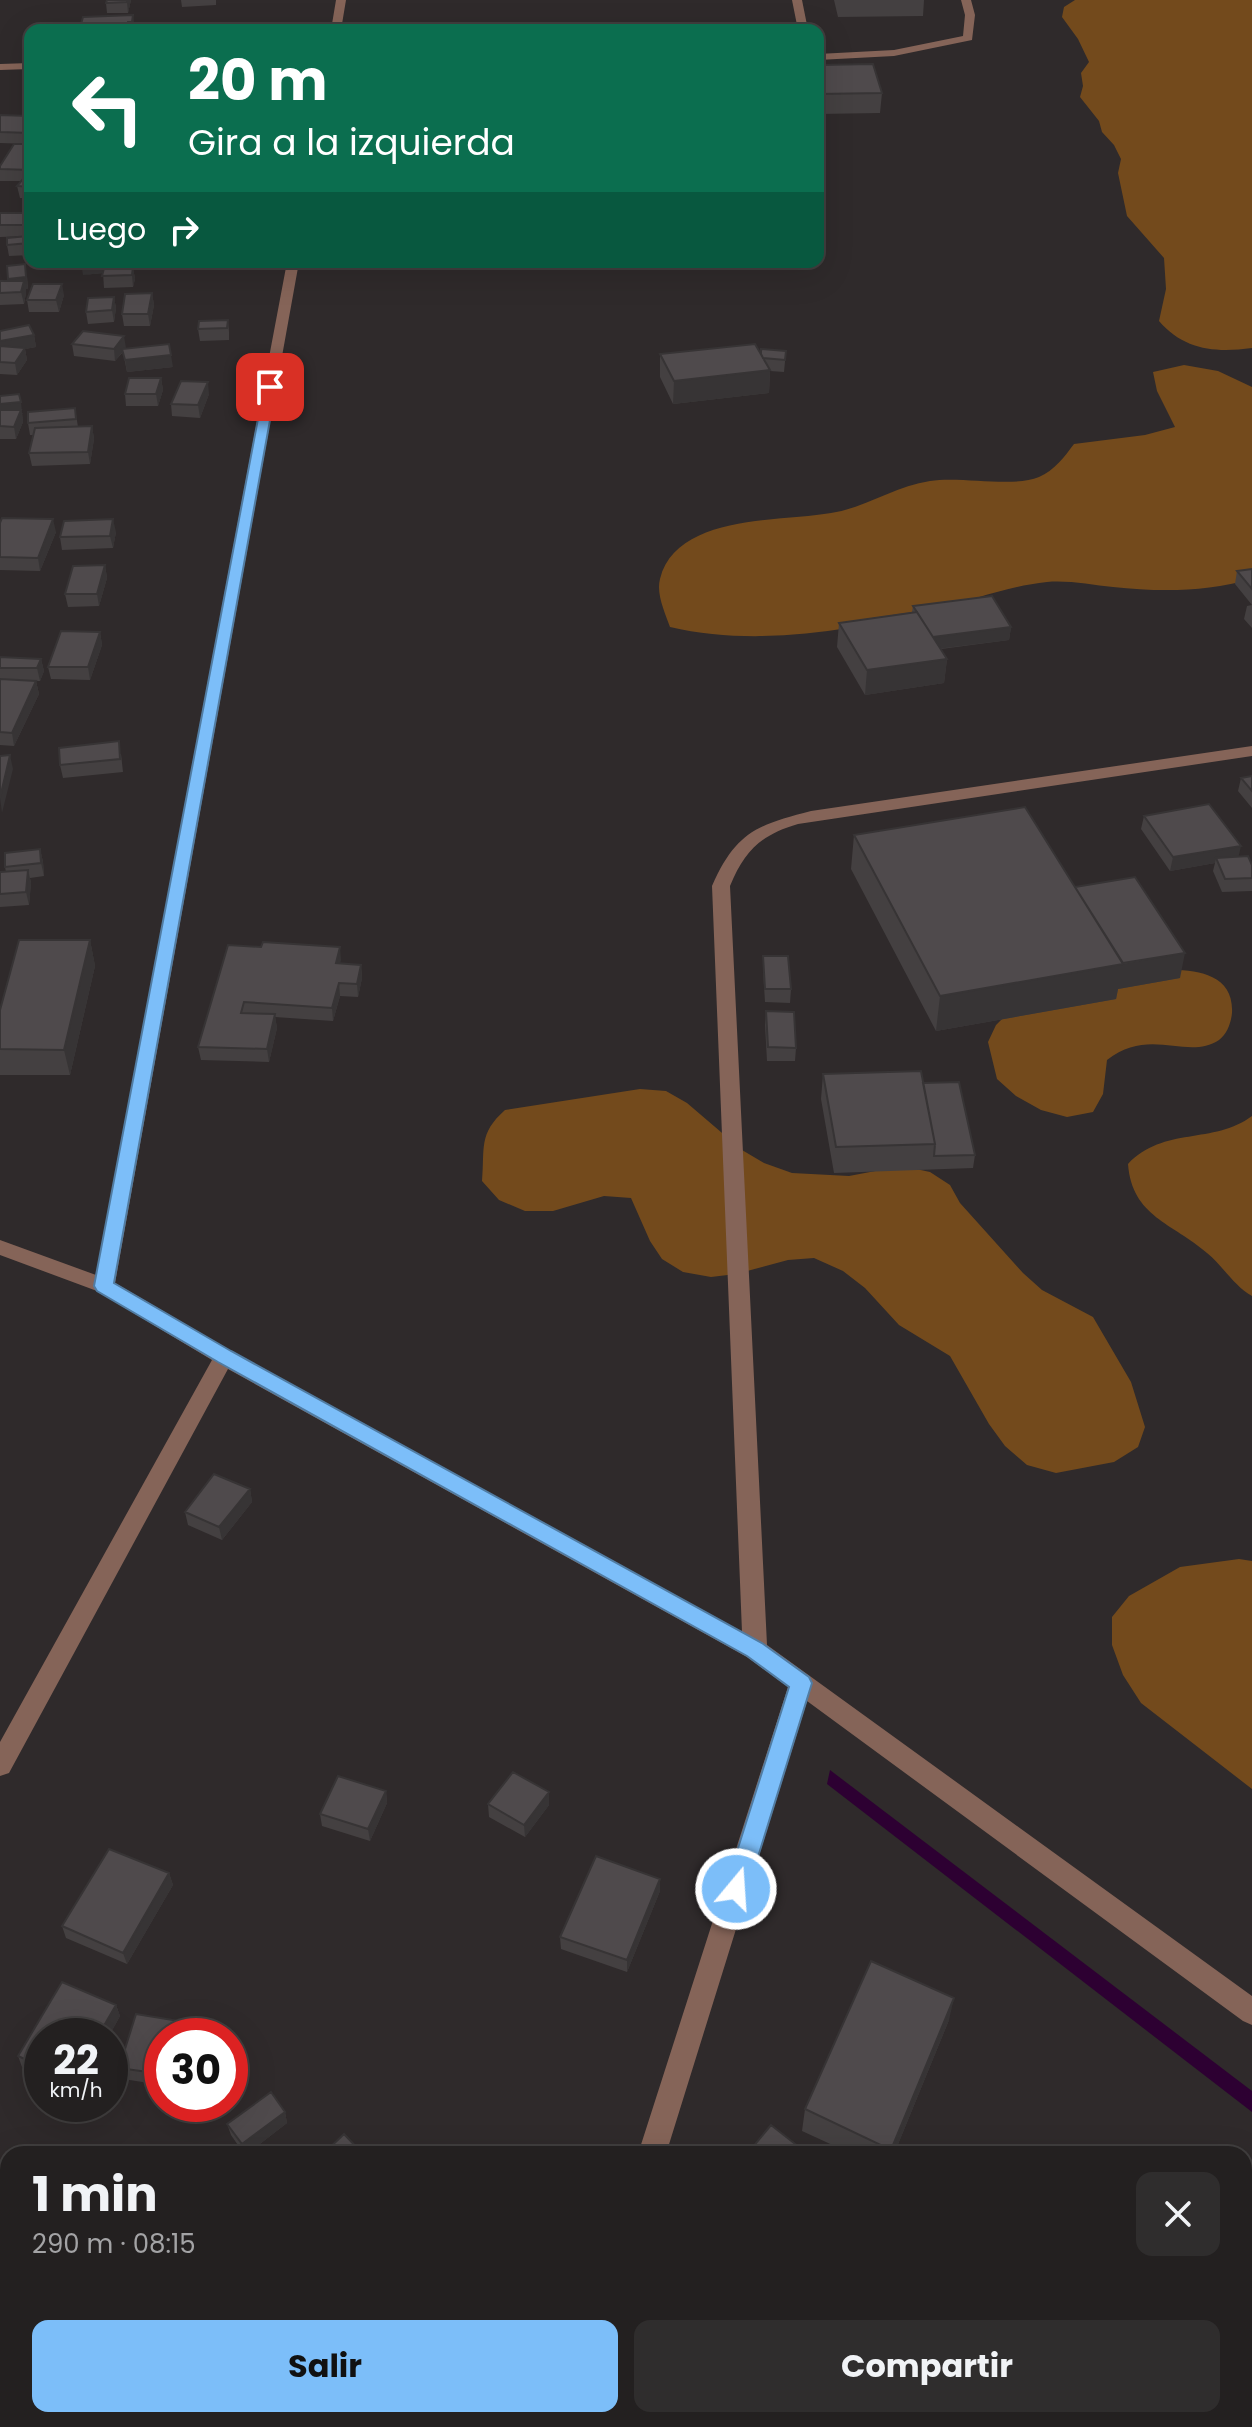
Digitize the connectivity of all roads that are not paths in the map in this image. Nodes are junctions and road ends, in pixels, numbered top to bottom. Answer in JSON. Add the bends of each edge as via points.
{"nodes":[{"id":1,"x":341,"y":0,"type":"edge"},
{"id":2,"x":797,"y":0,"type":"edge"},
{"id":3,"x":966,"y":0,"type":"edge"},
{"id":4,"x":337,"y":24,"type":"edge"},
{"id":5,"x":802,"y":24,"type":"edge"},
{"id":6,"x":824,"y":57,"type":"edge"},
{"id":7,"x":24,"y":66,"type":"edge"},
{"id":8,"x":0,"y":67,"type":"edge"},
{"id":9,"x":292,"y":268,"type":"edge"},
{"id":10,"x":1252,"y":751,"type":"edge"},
{"id":11,"x":0,"y":1247,"type":"edge"},
{"id":12,"x":104,"y":1286,"type":"junction"},
{"id":13,"x":224,"y":1357,"type":"junction"},
{"id":14,"x":755,"y":1650,"type":"junction"},
{"id":15,"x":801,"y":1683,"type":"junction"},
{"id":16,"x":0,"y":1765,"type":"edge"},
{"id":17,"x":1252,"y":2012,"type":"edge"},
{"id":18,"x":655,"y":2146,"type":"edge"}],
"edges":[{"from":1,"to":4,"type":"street"},
{"from":2,"to":5,"type":"street"},
{"from":3,"to":6,"type":"street","via":[[968,38],[880,56]]},
{"from":7,"to":8,"type":"street"},
{"from":9,"to":12,"type":"street"},
{"from":10,"to":14,"type":"street","via":[[811,816],[761,829],[734,854],[721,886]]},
{"from":11,"to":12,"type":"street"},
{"from":12,"to":13,"type":"street"},
{"from":13,"to":14,"type":"street"},
{"from":13,"to":16,"type":"street"},
{"from":14,"to":15,"type":"street"},
{"from":15,"to":17,"type":"street"},
{"from":15,"to":18,"type":"street"}]}
